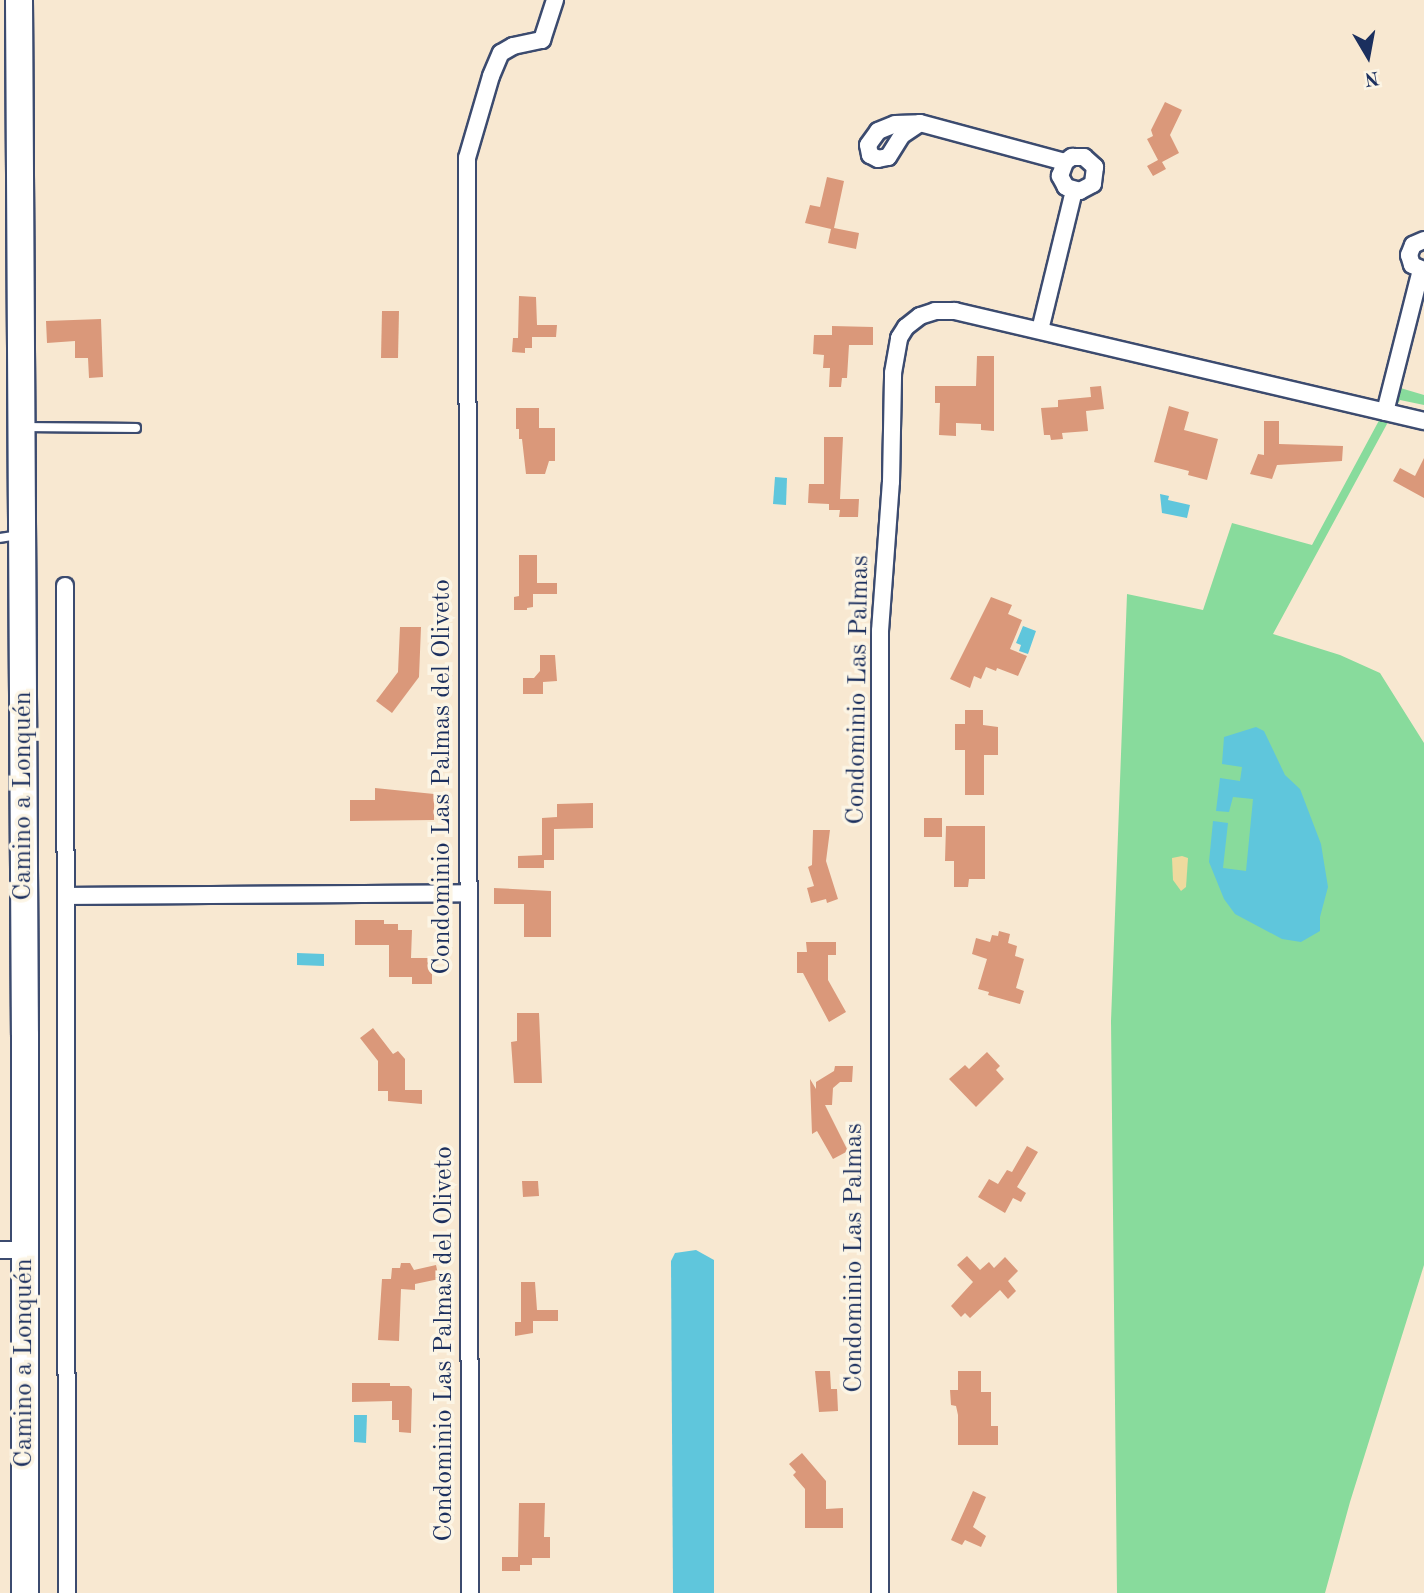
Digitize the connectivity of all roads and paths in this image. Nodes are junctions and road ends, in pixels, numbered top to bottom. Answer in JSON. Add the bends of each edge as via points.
{"nodes":[{"id":1,"x":19,"y":0,"type":"edge"},
{"id":2,"x":555,"y":0,"type":"edge"},
{"id":3,"x":920,"y":123,"type":"dead end"},
{"id":4,"x":1065,"y":162,"type":"junction"},
{"id":5,"x":1074,"y":191,"type":"junction"},
{"id":6,"x":1424,"y":240,"type":"edge"},
{"id":7,"x":1423,"y":270,"type":"edge"},
{"id":8,"x":1040,"y":330,"type":"junction"},
{"id":9,"x":1385,"y":412,"type":"junction"},
{"id":10,"x":1424,"y":421,"type":"edge"},
{"id":11,"x":22,"y":427,"type":"junction"},
{"id":12,"x":136,"y":428,"type":"dead end"},
{"id":13,"x":11,"y":536,"type":"edge"},
{"id":14,"x":65,"y":586,"type":"dead end"},
{"id":15,"x":468,"y":893,"type":"junction"},
{"id":16,"x":67,"y":896,"type":"junction"},
{"id":17,"x":12,"y":1250,"type":"edge"},
{"id":18,"x":25,"y":1593,"type":"edge"},
{"id":19,"x":67,"y":1593,"type":"edge"},
{"id":20,"x":470,"y":1593,"type":"edge"},
{"id":21,"x":880,"y":1593,"type":"edge"}],
"edges":[{"from":1,"to":11,"type":"main road","name":"Camino a Lonquén"},
{"from":2,"to":15,"type":"street","name":"Condominio Las Palmas del Oliveto","via":[[542,40],[501,53],[467,158]]},
{"from":3,"to":4,"type":"street"},
{"from":4,"to":5,"type":"street","via":[[1061,179]]},
{"from":4,"to":5,"type":"street","via":[[1081,156],[1095,167],[1093,184]]},
{"from":5,"to":8,"type":"street"},
{"from":6,"to":7,"type":"street","via":[[1413,245],[1409,255],[1412,265]]},
{"from":7,"to":9,"type":"street"},
{"from":8,"to":9,"type":"street","name":"Condominio Las Palmas"},
{"from":8,"to":21,"type":"street","name":"Condominio Las Palmas","via":[[955,311],[927,313],[902,333],[892,373],[891,482],[880,631]]},
{"from":9,"to":10,"type":"street","name":"Condominio Las Palmas"},
{"from":11,"to":12,"type":"lane"},
{"from":11,"to":13,"type":"main road","name":"Camino a Lonquén"},
{"from":13,"to":17,"type":"main road","name":"Camino a Lonquén"},
{"from":14,"to":16,"type":"street"},
{"from":15,"to":16,"type":"street"},
{"from":15,"to":20,"type":"street","name":"Condominio Las Palmas del Oliveto"},
{"from":16,"to":19,"type":"street"},
{"from":17,"to":18,"type":"main road","name":"Camino a Lonquén"}]}
